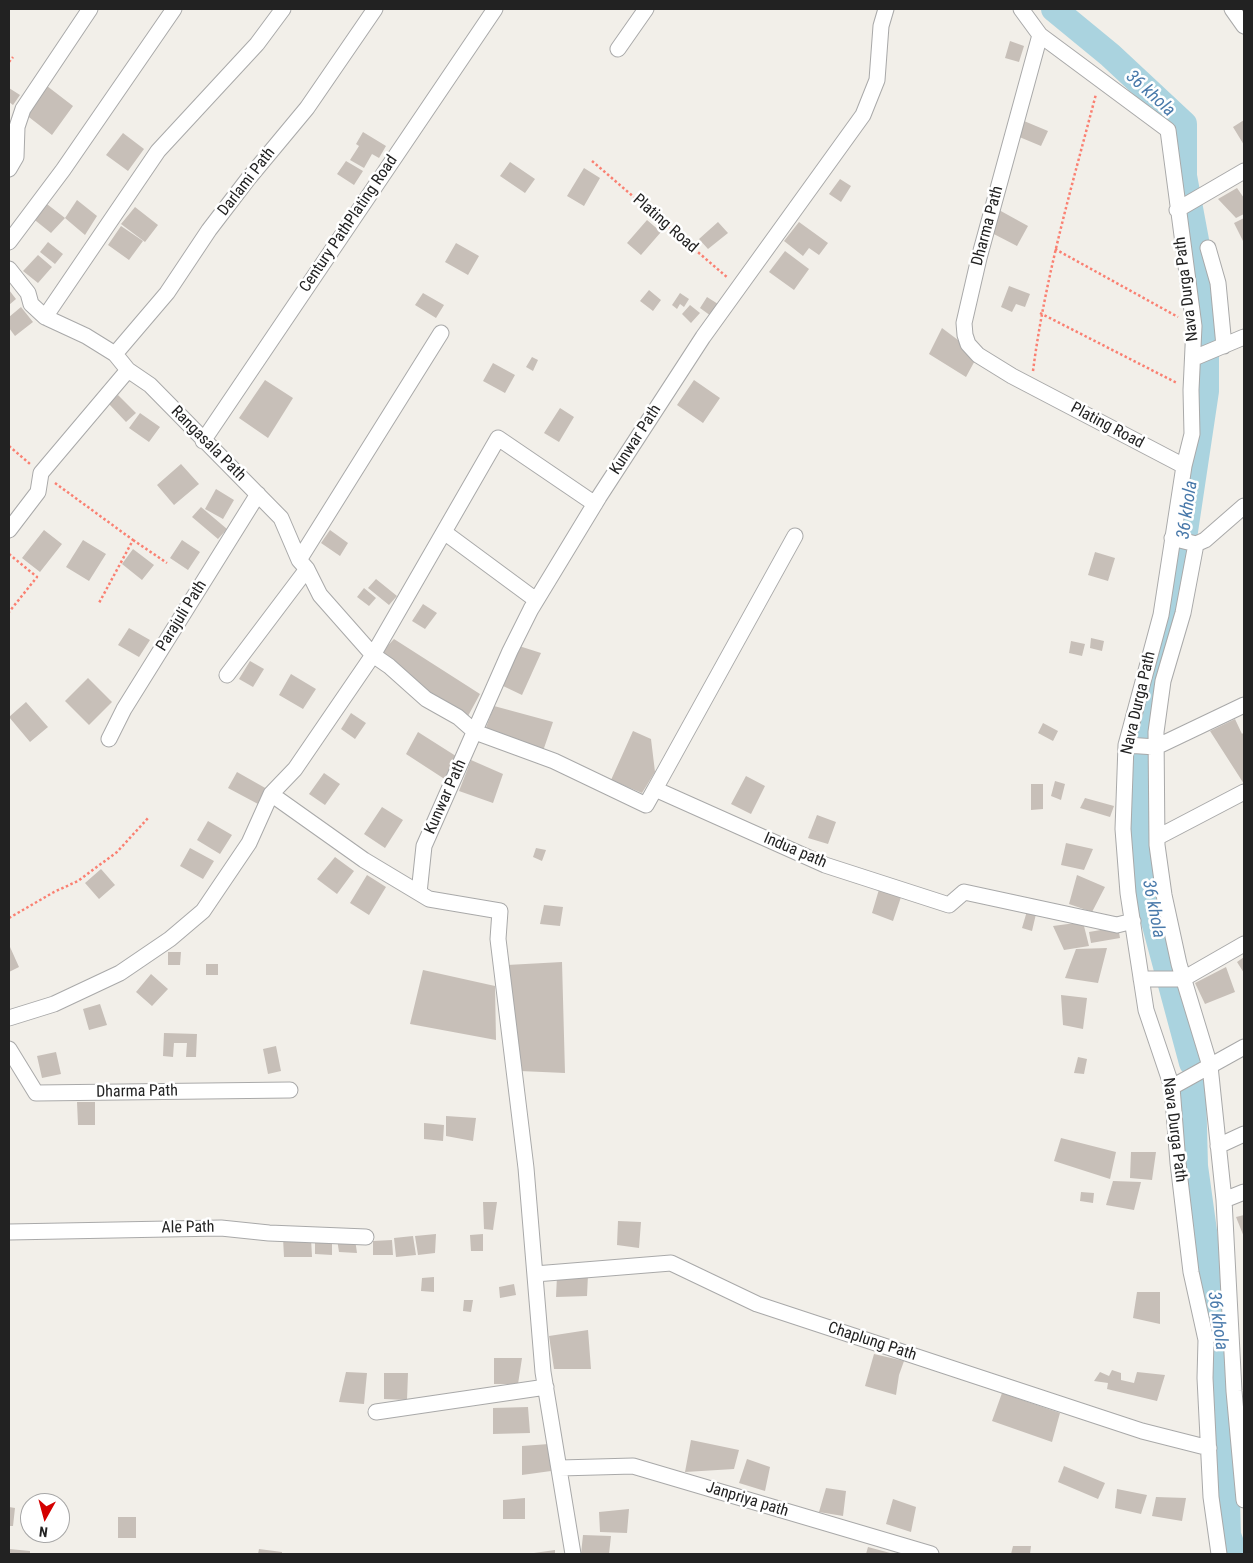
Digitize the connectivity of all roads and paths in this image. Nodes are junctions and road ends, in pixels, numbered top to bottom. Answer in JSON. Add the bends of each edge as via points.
{"nodes":[{"id":1,"x":90,"y":9,"type":"edge"},
{"id":2,"x":174,"y":9,"type":"edge"},
{"id":3,"x":283,"y":9,"type":"edge"},
{"id":4,"x":375,"y":9,"type":"edge"},
{"id":5,"x":495,"y":9,"type":"edge"},
{"id":6,"x":646,"y":9,"type":"edge"},
{"id":7,"x":886,"y":9,"type":"edge"},
{"id":8,"x":1020,"y":9,"type":"edge"},
{"id":9,"x":1232,"y":9,"type":"edge"},
{"id":10,"x":1244,"y":26,"type":"edge"},
{"id":11,"x":1040,"y":35,"type":"junction"},
{"id":12,"x":618,"y":49,"type":"dead end"},
{"id":13,"x":13,"y":57,"type":"dead end"},
{"id":14,"x":9,"y":62,"type":"edge"},
{"id":15,"x":1100,"y":80,"type":"junction"},
{"id":16,"x":592,"y":161,"type":"dead end"},
{"id":17,"x":9,"y":169,"type":"edge"},
{"id":18,"x":1244,"y":171,"type":"edge"},
{"id":19,"x":1177,"y":210,"type":"junction"},
{"id":20,"x":9,"y":242,"type":"edge"},
{"id":21,"x":1208,"y":248,"type":"dead end"},
{"id":22,"x":1055,"y":250,"type":"junction"},
{"id":23,"x":9,"y":269,"type":"edge"},
{"id":24,"x":738,"y":288,"type":"junction"},
{"id":25,"x":1040,"y":313,"type":"junction"},
{"id":26,"x":45,"y":317,"type":"junction"},
{"id":27,"x":1194,"y":326,"type":"junction"},
{"id":28,"x":441,"y":333,"type":"dead end"},
{"id":29,"x":1244,"y":337,"type":"edge"},
{"id":30,"x":1224,"y":346,"type":"junction"},
{"id":31,"x":115,"y":354,"type":"junction"},
{"id":32,"x":1194,"y":358,"type":"junction"},
{"id":33,"x":128,"y":370,"type":"junction"},
{"id":34,"x":1031,"y":385,"type":"junction"},
{"id":35,"x":1191,"y":390,"type":"junction"},
{"id":36,"x":203,"y":441,"type":"junction"},
{"id":37,"x":9,"y":446,"type":"edge"},
{"id":38,"x":1184,"y":466,"type":"junction"},
{"id":39,"x":41,"y":473,"type":"junction"},
{"id":40,"x":258,"y":494,"type":"junction"},
{"id":41,"x":595,"y":504,"type":"junction"},
{"id":42,"x":1244,"y":506,"type":"edge"},
{"id":43,"x":9,"y":530,"type":"edge"},
{"id":44,"x":444,"y":532,"type":"junction"},
{"id":45,"x":795,"y":536,"type":"dead end"},
{"id":46,"x":1172,"y":538,"type":"junction"},
{"id":47,"x":133,"y":540,"type":"junction"},
{"id":48,"x":1196,"y":544,"type":"junction"},
{"id":49,"x":9,"y":554,"type":"edge"},
{"id":50,"x":168,"y":563,"type":"dead end"},
{"id":51,"x":303,"y":564,"type":"junction"},
{"id":52,"x":536,"y":600,"type":"junction"},
{"id":53,"x":99,"y":603,"type":"dead end"},
{"id":54,"x":9,"y":612,"type":"edge"},
{"id":55,"x":373,"y":656,"type":"junction"},
{"id":56,"x":228,"y":675,"type":"dead end"},
{"id":57,"x":1244,"y":705,"type":"edge"},
{"id":58,"x":475,"y":732,"type":"junction"},
{"id":59,"x":109,"y":739,"type":"dead end"},
{"id":60,"x":1126,"y":744,"type":"junction"},
{"id":61,"x":1156,"y":747,"type":"junction"},
{"id":62,"x":655,"y":789,"type":"junction"},
{"id":63,"x":1244,"y":792,"type":"edge"},
{"id":64,"x":271,"y":794,"type":"junction"},
{"id":65,"x":149,"y":817,"type":"dead end"},
{"id":66,"x":1158,"y":837,"type":"junction"},
{"id":67,"x":419,"y":893,"type":"junction"},
{"id":68,"x":9,"y":918,"type":"edge"},
{"id":69,"x":1133,"y":921,"type":"junction"},
{"id":70,"x":1244,"y":944,"type":"edge"},
{"id":71,"x":1141,"y":979,"type":"junction"},
{"id":72,"x":1183,"y":980,"type":"junction"},
{"id":73,"x":9,"y":1018,"type":"edge"},
{"id":74,"x":1244,"y":1047,"type":"edge"},
{"id":75,"x":9,"y":1048,"type":"edge"},
{"id":76,"x":1210,"y":1066,"type":"junction"},
{"id":77,"x":1172,"y":1087,"type":"junction"},
{"id":78,"x":290,"y":1090,"type":"dead end"},
{"id":79,"x":1244,"y":1134,"type":"edge"},
{"id":80,"x":1218,"y":1146,"type":"junction"},
{"id":81,"x":1244,"y":1192,"type":"edge"},
{"id":82,"x":1224,"y":1200,"type":"junction"},
{"id":83,"x":9,"y":1232,"type":"edge"},
{"id":84,"x":366,"y":1237,"type":"dead end"},
{"id":85,"x":535,"y":1274,"type":"junction"},
{"id":86,"x":546,"y":1387,"type":"junction"},
{"id":87,"x":376,"y":1412,"type":"dead end"},
{"id":88,"x":1209,"y":1448,"type":"junction"},
{"id":89,"x":560,"y":1468,"type":"junction"},
{"id":90,"x":1244,"y":1500,"type":"edge"},
{"id":91,"x":573,"y":1554,"type":"edge"},
{"id":92,"x":931,"y":1554,"type":"edge"},
{"id":93,"x":1220,"y":1554,"type":"edge"}],
"edges":[{"from":1,"to":17,"type":"street","via":[[23,109],[17,127],[16,157]]},
{"from":2,"to":20,"type":"street"},
{"from":3,"to":26,"type":"street","via":[[257,44],[158,151]]},
{"from":4,"to":31,"type":"street","name":"Darlami Path","via":[[307,108],[242,186],[167,293]]},
{"from":5,"to":36,"type":"street","name":"Century PathPlating Road"},
{"from":6,"to":12,"type":"street"},
{"from":7,"to":24,"type":"street","name":"Kunwar Path","via":[[881,26],[877,80],[863,115]]},
{"from":8,"to":11,"type":"street","name":"Nava Durga Path"},
{"from":9,"to":10,"type":"street"},
{"from":11,"to":15,"type":"street","name":"Nava Durga Path"},
{"from":11,"to":34,"type":"street","name":"Dharma Path","via":[[1011,135],[964,323],[968,344],[978,355]]},
{"from":13,"to":14,"type":"path"},
{"from":15,"to":19,"type":"street","name":"Nava Durga Path","via":[[1168,130]]},
{"from":15,"to":22,"type":"path"},
{"from":16,"to":24,"type":"path","name":"Plating Road"},
{"from":18,"to":19,"type":"street"},
{"from":19,"to":27,"type":"street","name":"Nava Durga Path"},
{"from":21,"to":30,"type":"street","via":[[1218,283]]},
{"from":22,"to":25,"type":"path"},
{"from":22,"to":27,"type":"path"},
{"from":23,"to":26,"type":"street","name":"Rangasala Path","via":[[28,293],[32,304]]},
{"from":24,"to":41,"type":"street","name":"Kunwar Path"},
{"from":25,"to":34,"type":"path"},
{"from":25,"to":35,"type":"path"},
{"from":26,"to":31,"type":"street","name":"Rangasala Path"},
{"from":27,"to":32,"type":"street","name":"Nava Durga Path"},
{"from":28,"to":51,"type":"street"},
{"from":29,"to":30,"type":"street"},
{"from":30,"to":32,"type":"street"},
{"from":31,"to":33,"type":"street","name":"Rangasala Path"},
{"from":32,"to":35,"type":"street","name":"Nava Durga Path"},
{"from":33,"to":36,"type":"street","name":"Rangasala Path","via":[[150,385]]},
{"from":33,"to":39,"type":"street"},
{"from":34,"to":38,"type":"street","name":"Plating Road"},
{"from":35,"to":38,"type":"street","name":"Nava Durga Path","via":[[1192,434]]},
{"from":36,"to":40,"type":"street","name":"Rangasala Path"},
{"from":37,"to":39,"type":"path"},
{"from":38,"to":46,"type":"street","name":"Nava Durga Path"},
{"from":39,"to":43,"type":"street","via":[[38,492]]},
{"from":39,"to":47,"type":"path"},
{"from":40,"to":51,"type":"street","name":"Rangasala Path","via":[[281,518]]},
{"from":40,"to":59,"type":"street","name":"Parajuli Path","via":[[124,708]]},
{"from":41,"to":44,"type":"street","via":[[498,438]]},
{"from":41,"to":52,"type":"street","name":"Kunwar Path"},
{"from":42,"to":48,"type":"street"},
{"from":44,"to":52,"type":"street"},
{"from":44,"to":55,"type":"street"},
{"from":45,"to":62,"type":"street"},
{"from":46,"to":48,"type":"street"},
{"from":46,"to":60,"type":"street","name":"Nava Durga Path","via":[[1161,615]]},
{"from":47,"to":50,"type":"path"},
{"from":47,"to":53,"type":"path"},
{"from":48,"to":61,"type":"street","via":[[1183,613],[1164,681]]},
{"from":49,"to":54,"type":"path","via":[[37,577]]},
{"from":51,"to":55,"type":"street","name":"Rangasala Path","via":[[320,595]]},
{"from":51,"to":56,"type":"street"},
{"from":52,"to":58,"type":"street","name":"Kunwar Path"},
{"from":55,"to":58,"type":"street","name":"Rangasala Path","via":[[426,699],[458,717]]},
{"from":55,"to":64,"type":"street","via":[[295,769]]},
{"from":57,"to":61,"type":"street"},
{"from":58,"to":62,"type":"street","via":[[554,761],[646,805]]},
{"from":58,"to":67,"type":"street","name":"Kunwar Path","via":[[424,846]]},
{"from":60,"to":61,"type":"street"},
{"from":60,"to":69,"type":"street","name":"Nava Durga Path","via":[[1123,829]]},
{"from":61,"to":66,"type":"street"},
{"from":62,"to":69,"type":"street","name":"Indua path","via":[[825,865],[950,905],[964,892],[1117,926]]},
{"from":63,"to":66,"type":"street"},
{"from":64,"to":67,"type":"street","via":[[364,860]]},
{"from":64,"to":73,"type":"street","via":[[249,843],[203,912],[120,973],[54,1004]]},
{"from":65,"to":68,"type":"path","via":[[117,852],[78,881]]},
{"from":66,"to":72,"type":"street","via":[[1164,895]]},
{"from":67,"to":85,"type":"street","via":[[429,899],[500,911],[498,939],[526,1168]]},
{"from":69,"to":71,"type":"street","name":"Nava Durga Path"},
{"from":70,"to":72,"type":"street"},
{"from":71,"to":72,"type":"street"},
{"from":71,"to":77,"type":"street","name":"Nava Durga Path","via":[[1146,1010]]},
{"from":72,"to":76,"type":"street"},
{"from":74,"to":76,"type":"street"},
{"from":75,"to":78,"type":"street","name":"Dharma Path","via":[[36,1093]]},
{"from":76,"to":77,"type":"street"},
{"from":76,"to":80,"type":"street"},
{"from":77,"to":88,"type":"street","name":"Nava Durga Path","via":[[1191,1272],[1206,1340]]},
{"from":79,"to":80,"type":"street"},
{"from":80,"to":82,"type":"street"},
{"from":81,"to":82,"type":"street"},
{"from":82,"to":90,"type":"street","via":[[1234,1391]]},
{"from":83,"to":84,"type":"street","name":"Ale Path","via":[[221,1228],[269,1234]]},
{"from":85,"to":86,"type":"street"},
{"from":85,"to":88,"type":"street","name":"Chaplung Path","via":[[671,1263],[757,1304],[1142,1431]]},
{"from":86,"to":87,"type":"street"},
{"from":86,"to":89,"type":"street"},
{"from":88,"to":93,"type":"street","name":"Nava Durga Path","via":[[1211,1497]]},
{"from":89,"to":91,"type":"street"},
{"from":89,"to":92,"type":"street","name":"Janpriya path","via":[[633,1466]]}]}
